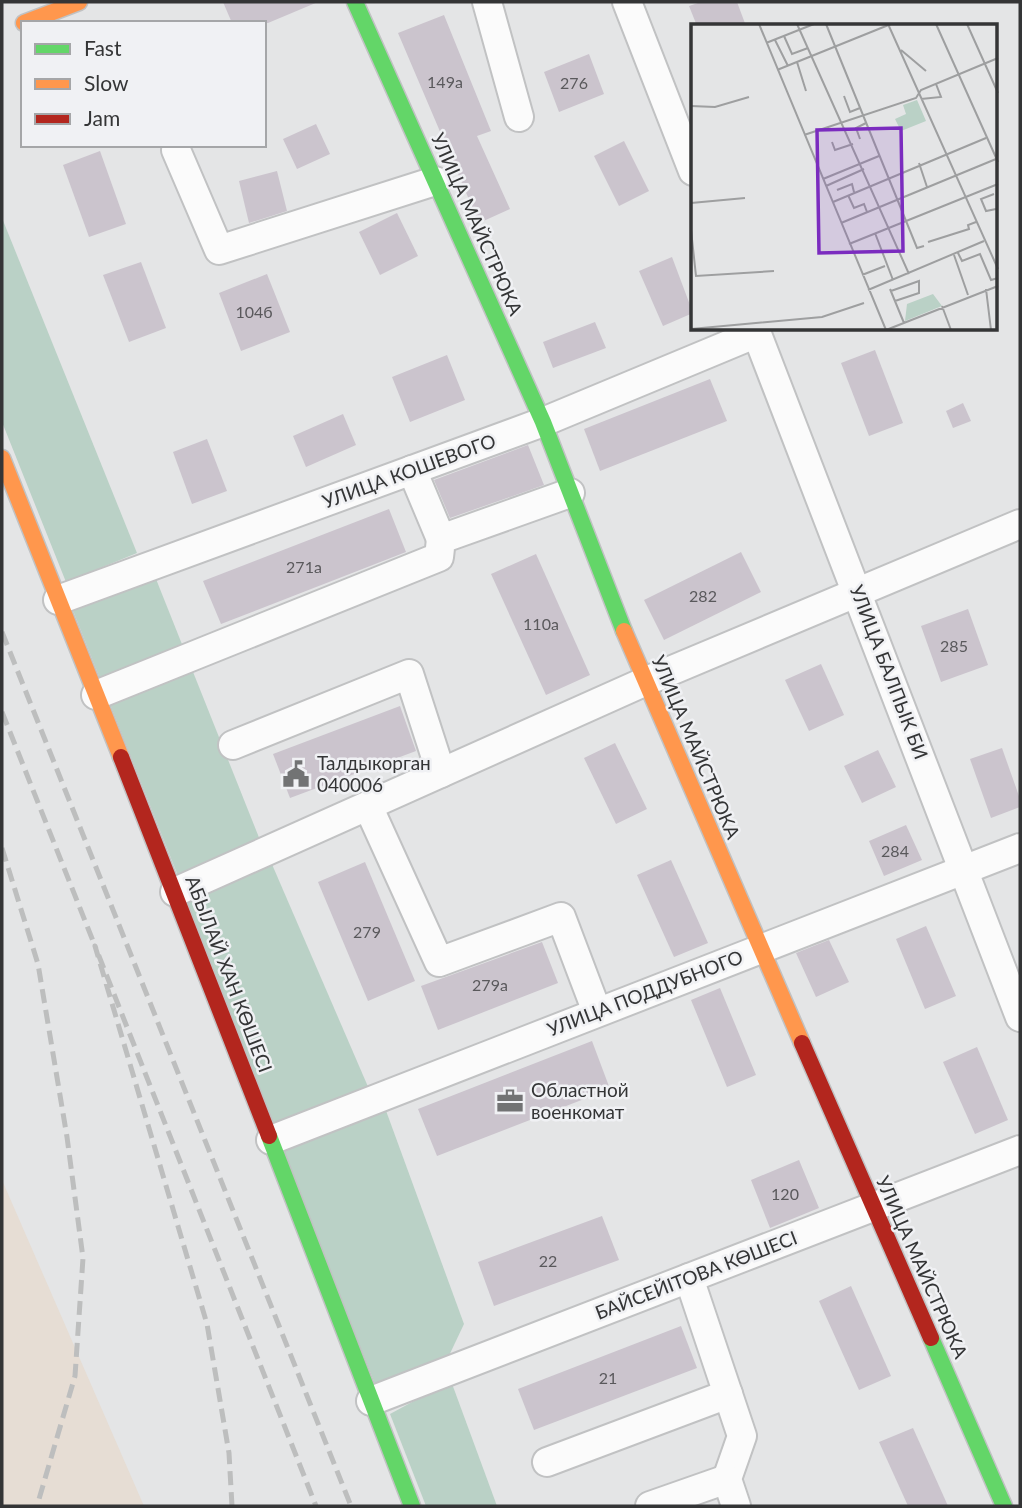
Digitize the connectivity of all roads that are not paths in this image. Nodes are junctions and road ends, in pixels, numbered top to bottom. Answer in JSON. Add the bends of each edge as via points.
{"nodes":[{"id":1,"x":79,"y":2,"type":"edge"},
{"id":2,"x":355,"y":2,"type":"edge"},
{"id":3,"x":487,"y":2,"type":"edge"},
{"id":4,"x":627,"y":2,"type":"edge"},
{"id":5,"x":28,"y":21,"type":"edge"},
{"id":6,"x":519,"y":117,"type":"dead end"},
{"id":7,"x":176,"y":150,"type":"dead end"},
{"id":8,"x":691,"y":166,"type":"edge"},
{"id":9,"x":435,"y":181,"type":"junction"},
{"id":10,"x":756,"y":331,"type":"edge"},
{"id":11,"x":542,"y":422,"type":"junction"},
{"id":12,"x":2,"y":458,"type":"edge"},
{"id":13,"x":412,"y":470,"type":"junction"},
{"id":14,"x":570,"y":493,"type":"junction"},
{"id":15,"x":1020,"y":524,"type":"edge"},
{"id":16,"x":441,"y":539,"type":"junction"},
{"id":17,"x":860,"y":594,"type":"junction"},
{"id":18,"x":58,"y":600,"type":"junction"},
{"id":19,"x":645,"y":682,"type":"junction"},
{"id":20,"x":96,"y":695,"type":"junction"},
{"id":21,"x":233,"y":745,"type":"dead end"},
{"id":22,"x":441,"y":773,"type":"junction"},
{"id":23,"x":368,"y":806,"type":"junction"},
{"id":24,"x":1020,"y":848,"type":"edge"},
{"id":25,"x":964,"y":870,"type":"junction"},
{"id":26,"x":175,"y":892,"type":"junction"},
{"id":27,"x":761,"y":948,"type":"junction"},
{"id":28,"x":597,"y":1012,"type":"junction"},
{"id":29,"x":1020,"y":1017,"type":"edge"},
{"id":30,"x":271,"y":1140,"type":"junction"},
{"id":31,"x":1020,"y":1150,"type":"edge"},
{"id":32,"x":873,"y":1206,"type":"junction"},
{"id":33,"x":688,"y":1278,"type":"junction"},
{"id":34,"x":728,"y":1394,"type":"junction"},
{"id":35,"x":371,"y":1401,"type":"junction"},
{"id":36,"x":547,"y":1462,"type":"dead end"},
{"id":37,"x":727,"y":1479,"type":"junction"},
{"id":38,"x":412,"y":1506,"type":"edge"},
{"id":39,"x":650,"y":1506,"type":"edge"},
{"id":40,"x":736,"y":1506,"type":"edge"},
{"id":41,"x":1004,"y":1506,"type":"edge"}],
"edges":[{"from":1,"to":5,"type":"street"},
{"from":2,"to":9,"type":"street","name":"УЛИЦА МАЙСТРЮКА"},
{"from":3,"to":6,"type":"street"},
{"from":4,"to":8,"type":"street"},
{"from":7,"to":9,"type":"street","via":[[219,250]]},
{"from":9,"to":11,"type":"street","name":"УЛИЦА МАЙСТРЮКА"},
{"from":10,"to":11,"type":"street","name":"УЛИЦА КОШЕВОГО"},
{"from":10,"to":17,"type":"street","name":"УЛИЦА БАЛПЫК БИ"},
{"from":11,"to":13,"type":"street","name":"УЛИЦА КОШЕВОГО"},
{"from":11,"to":14,"type":"street","name":"УЛИЦА МАЙСТРЮКА"},
{"from":12,"to":18,"type":"street","name":"АБЫЛАЙ ХАН КӨШЕСІ"},
{"from":13,"to":16,"type":"street"},
{"from":13,"to":18,"type":"street","name":"УЛИЦА КОШЕВОГО"},
{"from":14,"to":16,"type":"street"},
{"from":14,"to":19,"type":"street","name":"УЛИЦА МАЙСТРЮКА"},
{"from":15,"to":17,"type":"street"},
{"from":16,"to":20,"type":"street","via":[[439,557]]},
{"from":17,"to":19,"type":"street"},
{"from":17,"to":25,"type":"street","name":"УЛИЦА БАЛПЫК БИ"},
{"from":18,"to":20,"type":"street","name":"АБЫЛАЙ ХАН КӨШЕСІ"},
{"from":19,"to":22,"type":"street"},
{"from":19,"to":27,"type":"street","name":"УЛИЦА МАЙСТРЮКА"},
{"from":20,"to":26,"type":"street","name":"АБЫЛАЙ ХАН КӨШЕСІ"},
{"from":21,"to":22,"type":"street","via":[[409,674]]},
{"from":22,"to":23,"type":"street"},
{"from":23,"to":26,"type":"street"},
{"from":23,"to":28,"type":"street","via":[[439,962],[561,917]]},
{"from":24,"to":25,"type":"street","name":"УЛИЦА ПОДДУБНОГО"},
{"from":25,"to":27,"type":"street","name":"УЛИЦА ПОДДУБНОГО"},
{"from":25,"to":29,"type":"street","name":"УЛИЦА БАЛПЫК БИ"},
{"from":26,"to":30,"type":"street","name":"АБЫЛАЙ ХАН КӨШЕСІ"},
{"from":27,"to":28,"type":"street","name":"УЛИЦА ПОДДУБНОГО"},
{"from":27,"to":32,"type":"street","name":"УЛИЦА МАЙСТРЮКА"},
{"from":28,"to":30,"type":"street","name":"УЛИЦА ПОДДУБНОГО"},
{"from":30,"to":35,"type":"street","name":"АБЫЛАЙ ХАН КӨШЕСІ"},
{"from":31,"to":32,"type":"street","name":"БАЙСЕЙІТОВА КӨШЕСІ"},
{"from":32,"to":33,"type":"street","name":"БАЙСЕЙІТОВА КӨШЕСІ"},
{"from":32,"to":41,"type":"street","name":"УЛИЦА МАЙСТРЮКА"},
{"from":33,"to":34,"type":"street"},
{"from":33,"to":35,"type":"street","name":"БАЙСЕЙІТОВА КӨШЕСІ"},
{"from":34,"to":36,"type":"street"},
{"from":34,"to":37,"type":"street","via":[[742,1436]]},
{"from":35,"to":38,"type":"street","name":"АБЫЛАЙ ХАН КӨШЕСІ"},
{"from":37,"to":39,"type":"street"},
{"from":37,"to":40,"type":"street"}]}
